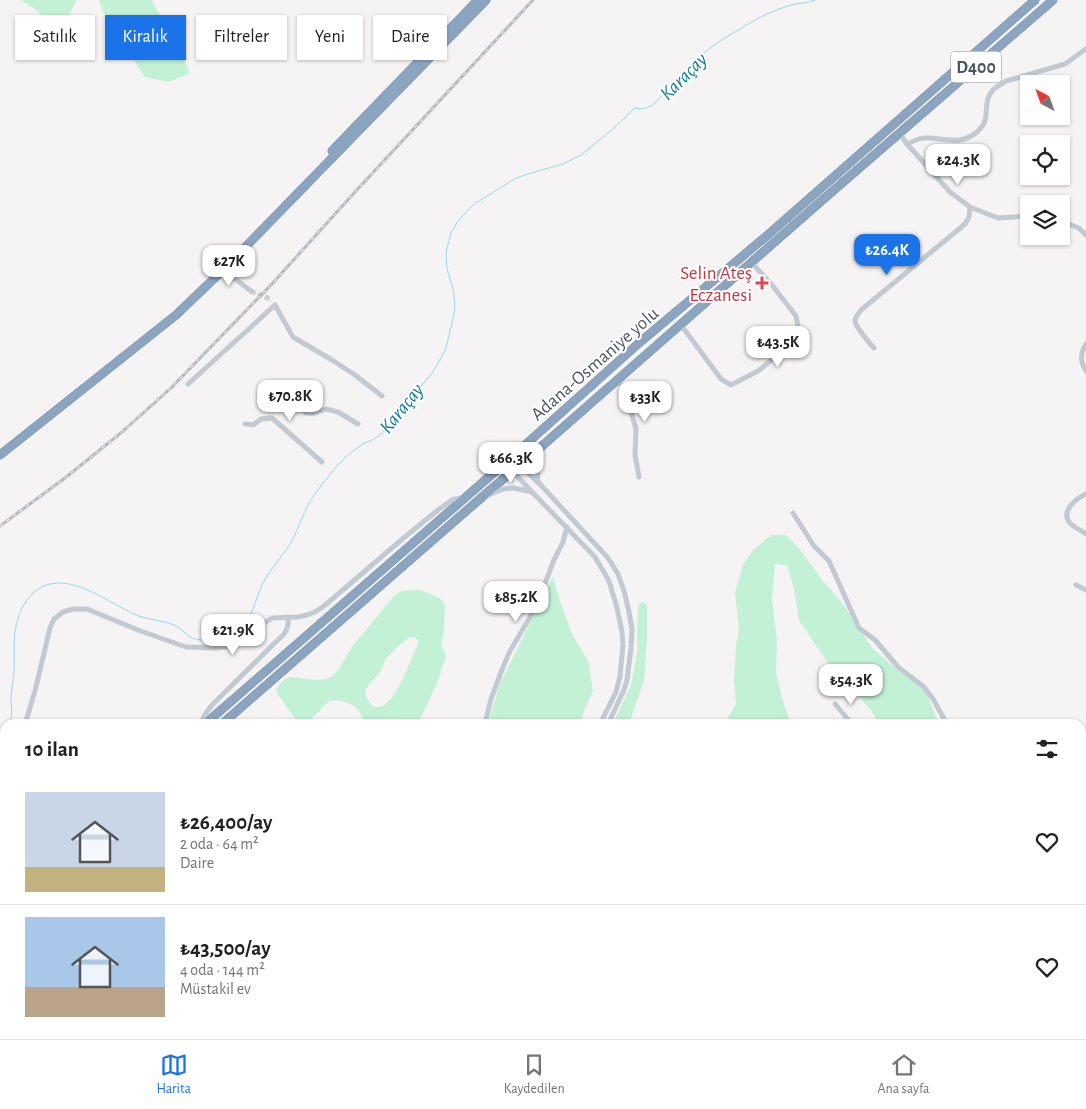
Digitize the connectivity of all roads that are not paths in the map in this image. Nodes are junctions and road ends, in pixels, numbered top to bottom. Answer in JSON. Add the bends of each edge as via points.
{"nodes":[{"id":1,"x":478,"y":0,"type":"edge"},
{"id":2,"x":486,"y":0,"type":"edge"},
{"id":3,"x":1036,"y":0,"type":"edge"},
{"id":4,"x":1052,"y":0,"type":"edge"},
{"id":5,"x":1086,"y":49,"type":"edge"},
{"id":6,"x":900,"y":134,"type":"junction"},
{"id":7,"x":907,"y":144,"type":"junction"},
{"id":8,"x":970,"y":207,"type":"junction"},
{"id":9,"x":1020,"y":217,"type":"edge"},
{"id":10,"x":1070,"y":224,"type":"edge"},
{"id":11,"x":1086,"y":235,"type":"edge"},
{"id":12,"x":752,"y":263,"type":"junction"},
{"id":13,"x":221,"y":268,"type":"junction"},
{"id":14,"x":251,"y":291,"type":"tunnel mouth"},
{"id":15,"x":680,"y":325,"type":"junction"},
{"id":16,"x":1086,"y":344,"type":"edge"},
{"id":17,"x":874,"y":348,"type":"dead end"},
{"id":18,"x":1086,"y":371,"type":"edge"},
{"id":19,"x":618,"y":380,"type":"junction"},
{"id":20,"x":188,"y":384,"type":"dead end"},
{"id":21,"x":382,"y":396,"type":"dead end"},
{"id":22,"x":293,"y":401,"type":"dead end"},
{"id":23,"x":245,"y":424,"type":"dead end"},
{"id":24,"x":358,"y":424,"type":"dead end"},
{"id":25,"x":542,"y":446,"type":"junction"},
{"id":26,"x":0,"y":449,"type":"edge"},
{"id":27,"x":0,"y":455,"type":"edge"},
{"id":28,"x":513,"y":456,"type":"junction"},
{"id":29,"x":322,"y":462,"type":"dead end"},
{"id":30,"x":505,"y":463,"type":"junction"},
{"id":31,"x":521,"y":465,"type":"junction"},
{"id":32,"x":513,"y":472,"type":"junction"},
{"id":33,"x":639,"y":477,"type":"dead end"},
{"id":34,"x":538,"y":482,"type":"junction"},
{"id":35,"x":532,"y":492,"type":"junction"},
{"id":36,"x":1086,"y":494,"type":"edge"},
{"id":37,"x":466,"y":497,"type":"junction"},
{"id":38,"x":481,"y":498,"type":"junction"},
{"id":39,"x":793,"y":513,"type":"dead end"},
{"id":40,"x":567,"y":528,"type":"junction"},
{"id":41,"x":1086,"y":534,"type":"edge"},
{"id":42,"x":1076,"y":585,"type":"dead end"},
{"id":43,"x":1086,"y":590,"type":"edge"},
{"id":44,"x":288,"y":617,"type":"junction"},
{"id":45,"x":835,"y":704,"type":"dead end"},
{"id":46,"x":26,"y":719,"type":"edge"},
{"id":47,"x":202,"y":719,"type":"edge"},
{"id":48,"x":211,"y":719,"type":"edge"},
{"id":49,"x":228,"y":719,"type":"edge"},
{"id":50,"x":486,"y":719,"type":"edge"},
{"id":51,"x":602,"y":719,"type":"edge"},
{"id":52,"x":610,"y":719,"type":"edge"},
{"id":53,"x":848,"y":719,"type":"edge"},
{"id":54,"x":944,"y":719,"type":"edge"}],
"edges":[{"from":1,"to":13,"type":"highway"},
{"from":2,"to":13,"type":"highway"},
{"from":3,"to":28,"type":"highway","name":"Adana-Osmaniye yolu","number":"D400"},
{"from":4,"to":6,"type":"highway","number":"D400"},
{"from":5,"to":7,"type":"street","via":[[1065,64],[998,86],[987,103],[984,124],[966,139],[926,138]]},
{"from":6,"to":7,"type":"street"},
{"from":6,"to":12,"type":"highway","name":"Adana-Osmaniye yolu","number":"D400"},
{"from":7,"to":8,"type":"street","via":[[950,192]]},
{"from":8,"to":9,"type":"street","via":[[998,218]]},
{"from":8,"to":17,"type":"street","via":[[965,224],[856,316],[857,326]]},
{"from":10,"to":11,"type":"street"},
{"from":12,"to":15,"type":"highway","name":"Adana-Osmaniye yolu","number":"D400"},
{"from":12,"to":15,"type":"street","via":[[796,316],[799,331],[793,343],[758,371],[731,384],[721,378]]},
{"from":13,"to":14,"type":"street"},
{"from":13,"to":26,"type":"highway","via":[[175,311]]},
{"from":13,"to":27,"type":"highway","via":[[176,315]]},
{"from":15,"to":19,"type":"highway","name":"Adana-Osmaniye yolu","number":"D400"},
{"from":16,"to":18,"type":"street","via":[[1081,360]]},
{"from":19,"to":25,"type":"highway","name":"Adana-Osmaniye yolu","number":"D400"},
{"from":19,"to":33,"type":"street","via":[[636,429],[635,455]]},
{"from":20,"to":21,"type":"street","via":[[274,302],[293,337],[355,375]]},
{"from":22,"to":24,"type":"street","via":[[306,413],[326,409]]},
{"from":23,"to":29,"type":"street","via":[[253,425],[261,419],[272,418]]},
{"from":25,"to":31,"type":"highway","name":"Adana-Osmaniye yolu","number":"D400"},
{"from":25,"to":34,"type":"street","via":[[537,461]]},
{"from":28,"to":30,"type":"highway","name":"Adana-Osmaniye yolu","number":"D400"},
{"from":28,"to":31,"type":"street"},
{"from":30,"to":32,"type":"street"},
{"from":30,"to":37,"type":"highway","name":"Adana-Osmaniye yolu","number":"D400"},
{"from":31,"to":32,"type":"highway","name":"Adana-Osmaniye yolu","number":"D400"},
{"from":31,"to":34,"type":"street"},
{"from":32,"to":35,"type":"street"},
{"from":32,"to":38,"type":"highway","name":"Adana-Osmaniye yolu","number":"D400"},
{"from":34,"to":52,"type":"street","via":[[608,558],[624,591],[632,628],[631,648],[627,680]]},
{"from":35,"to":38,"type":"street","via":[[503,489]]},
{"from":35,"to":40,"type":"street"},
{"from":36,"to":41,"type":"street","via":[[1070,505],[1068,511],[1070,523]]},
{"from":37,"to":44,"type":"street","via":[[452,500],[438,510],[316,612]]},
{"from":37,"to":48,"type":"highway","name":"Adana-Osmaniye yolu","number":"D400"},
{"from":38,"to":49,"type":"highway","name":"Adana-Osmaniye yolu","number":"D400"},
{"from":39,"to":54,"type":"street","via":[[814,546],[829,561],[859,628],[875,640],[899,668],[924,687]]},
{"from":40,"to":50,"type":"street","via":[[536,607],[510,651]]},
{"from":40,"to":51,"type":"street","via":[[594,556],[609,581],[622,632],[620,676]]},
{"from":42,"to":43,"type":"street"},
{"from":44,"to":46,"type":"street","via":[[272,618],[243,642],[216,648],[186,647],[87,609],[63,612],[54,619],[50,628]]},
{"from":44,"to":47,"type":"street","via":[[288,628],[284,634],[212,704]]},
{"from":45,"to":53,"type":"street"}]}
